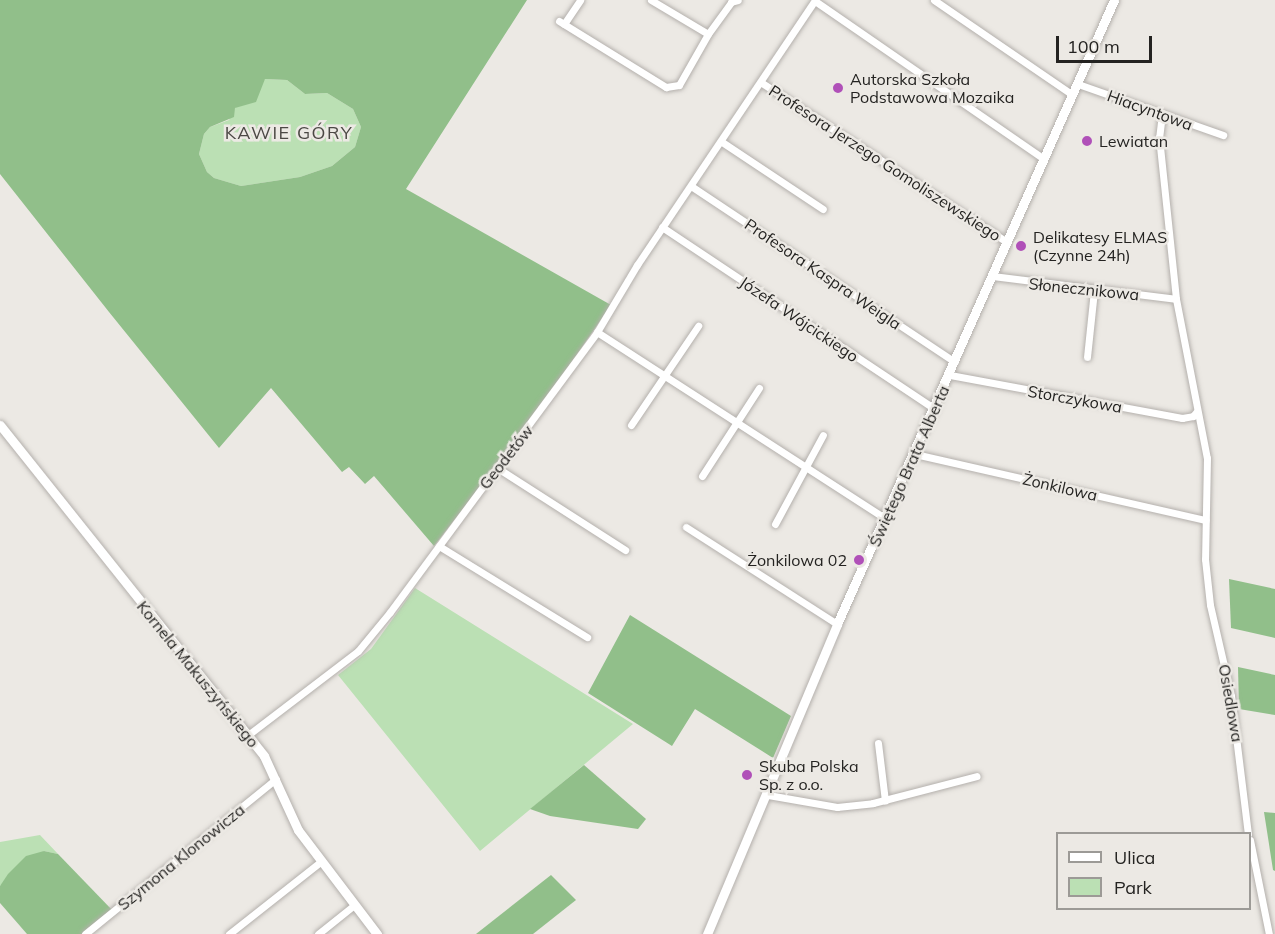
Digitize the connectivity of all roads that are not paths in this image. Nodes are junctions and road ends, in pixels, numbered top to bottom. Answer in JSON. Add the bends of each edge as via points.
{"nodes":[{"id":1,"x":580,"y":0,"type":"edge"},
{"id":2,"x":651,"y":0,"type":"edge"},
{"id":3,"x":815,"y":0,"type":"edge"},
{"id":4,"x":934,"y":0,"type":"edge"},
{"id":5,"x":1114,"y":0,"type":"edge"},
{"id":6,"x":733,"y":1,"type":"edge"},
{"id":7,"x":708,"y":34,"type":"junction"},
{"id":8,"x":762,"y":83,"type":"junction"},
{"id":9,"x":1078,"y":84,"type":"junction"},
{"id":10,"x":1073,"y":95,"type":"junction"},
{"id":11,"x":1162,"y":114,"type":"junction"},
{"id":12,"x":1223,"y":135,"type":"dead end"},
{"id":13,"x":722,"y":142,"type":"junction"},
{"id":14,"x":1044,"y":159,"type":"junction"},
{"id":15,"x":691,"y":186,"type":"junction"},
{"id":16,"x":823,"y":209,"type":"dead end"},
{"id":17,"x":662,"y":227,"type":"junction"},
{"id":18,"x":1007,"y":242,"type":"junction"},
{"id":19,"x":992,"y":276,"type":"junction"},
{"id":20,"x":1094,"y":290,"type":"junction"},
{"id":21,"x":1176,"y":299,"type":"junction"},
{"id":22,"x":698,"y":326,"type":"dead end"},
{"id":23,"x":597,"y":332,"type":"junction"},
{"id":24,"x":1087,"y":357,"type":"dead end"},
{"id":25,"x":955,"y":362,"type":"junction"},
{"id":26,"x":950,"y":375,"type":"junction"},
{"id":27,"x":666,"y":376,"type":"junction"},
{"id":28,"x":759,"y":388,"type":"dead end"},
{"id":29,"x":935,"y":410,"type":"junction"},
{"id":30,"x":1197,"y":411,"type":"junction"},
{"id":31,"x":734,"y":422,"type":"junction"},
{"id":32,"x":0,"y":425,"type":"edge"},
{"id":33,"x":631,"y":426,"type":"dead end"},
{"id":34,"x":823,"y":435,"type":"dead end"},
{"id":35,"x":915,"y":454,"type":"junction"},
{"id":36,"x":804,"y":468,"type":"junction"},
{"id":37,"x":499,"y":469,"type":"junction"},
{"id":38,"x":702,"y":476,"type":"dead end"},
{"id":39,"x":885,"y":518,"type":"junction"},
{"id":40,"x":1206,"y":520,"type":"junction"},
{"id":41,"x":775,"y":524,"type":"dead end"},
{"id":42,"x":686,"y":527,"type":"dead end"},
{"id":43,"x":439,"y":546,"type":"junction"},
{"id":44,"x":625,"y":550,"type":"dead end"},
{"id":45,"x":837,"y":624,"type":"junction"},
{"id":46,"x":587,"y":637,"type":"dead end"},
{"id":47,"x":248,"y":735,"type":"junction"},
{"id":48,"x":878,"y":743,"type":"dead end"},
{"id":49,"x":977,"y":776,"type":"dead end"},
{"id":50,"x":276,"y":779,"type":"junction"},
{"id":51,"x":768,"y":795,"type":"junction"},
{"id":52,"x":885,"y":801,"type":"junction"},
{"id":53,"x":1248,"y":832,"type":"edge"},
{"id":54,"x":1251,"y":845,"type":"edge"},
{"id":55,"x":319,"y":863,"type":"junction"},
{"id":56,"x":353,"y":906,"type":"junction"},
{"id":57,"x":86,"y":934,"type":"edge"},
{"id":58,"x":228,"y":934,"type":"edge"},
{"id":59,"x":318,"y":934,"type":"edge"},
{"id":60,"x":377,"y":934,"type":"edge"},
{"id":61,"x":707,"y":934,"type":"edge"},
{"id":62,"x":1269,"y":934,"type":"edge"}],
"edges":[{"from":1,"to":7,"type":"street","via":[[562,22],[666,87],[679,85]]},
{"from":2,"to":7,"type":"street"},
{"from":3,"to":8,"type":"street","name":"Geodetów"},
{"from":3,"to":14,"type":"street"},
{"from":4,"to":10,"type":"street"},
{"from":5,"to":9,"type":"street","name":"Świętego Brata Alberta"},
{"from":6,"to":7,"type":"street"},
{"from":8,"to":13,"type":"street","name":"Geodetów"},
{"from":8,"to":18,"type":"street","name":"Profesora Jerzego Gomoliszewskiego"},
{"from":9,"to":10,"type":"street","name":"Świętego Brata Alberta"},
{"from":9,"to":11,"type":"street","name":"Hiacyntowa"},
{"from":10,"to":14,"type":"street","name":"Świętego Brata Alberta"},
{"from":11,"to":12,"type":"street","name":"Hiacyntowa"},
{"from":11,"to":21,"type":"street","name":"Osiedlowa","via":[[1159,137]]},
{"from":13,"to":15,"type":"street","name":"Geodetów"},
{"from":13,"to":16,"type":"street"},
{"from":14,"to":18,"type":"street","name":"Świętego Brata Alberta"},
{"from":15,"to":17,"type":"street","name":"Geodetów"},
{"from":15,"to":25,"type":"street","name":"Profesora Kaspra Weigla"},
{"from":17,"to":23,"type":"street","name":"Geodetów"},
{"from":17,"to":29,"type":"street","name":"Józefa Wójcickiego"},
{"from":18,"to":19,"type":"street","name":"Świętego Brata Alberta"},
{"from":19,"to":20,"type":"street","name":"Słonecznikowa"},
{"from":19,"to":25,"type":"street","name":"Świętego Brata Alberta"},
{"from":20,"to":21,"type":"street","name":"Słonecznikowa"},
{"from":20,"to":24,"type":"street"},
{"from":21,"to":30,"type":"street","name":"Osiedlowa"},
{"from":22,"to":27,"type":"street"},
{"from":23,"to":27,"type":"street"},
{"from":23,"to":37,"type":"street","name":"Geodetów"},
{"from":25,"to":26,"type":"street","name":"Świętego Brata Alberta"},
{"from":26,"to":29,"type":"street","name":"Świętego Brata Alberta"},
{"from":26,"to":30,"type":"street","name":"Storczykowa","via":[[1182,418]]},
{"from":27,"to":31,"type":"street"},
{"from":27,"to":33,"type":"street"},
{"from":28,"to":31,"type":"street"},
{"from":29,"to":35,"type":"street","name":"Świętego Brata Alberta"},
{"from":30,"to":40,"type":"street","name":"Osiedlowa","via":[[1207,458]]},
{"from":31,"to":36,"type":"street"},
{"from":31,"to":38,"type":"street"},
{"from":32,"to":47,"type":"street","name":"Kornela Makuszyńskiego"},
{"from":34,"to":36,"type":"street"},
{"from":35,"to":39,"type":"street","name":"Świętego Brata Alberta"},
{"from":35,"to":40,"type":"street","name":"Żonkilowa"},
{"from":36,"to":39,"type":"street"},
{"from":36,"to":41,"type":"street"},
{"from":37,"to":43,"type":"street","name":"Geodetów"},
{"from":37,"to":44,"type":"street"},
{"from":39,"to":45,"type":"street","name":"Świętego Brata Alberta"},
{"from":40,"to":53,"type":"street","name":"Osiedlowa","via":[[1206,574],[1231,696]]},
{"from":42,"to":45,"type":"street"},
{"from":43,"to":46,"type":"street"},
{"from":43,"to":47,"type":"street","name":"Geodetów","via":[[358,651]]},
{"from":45,"to":51,"type":"street","name":"Świętego Brata Alberta"},
{"from":47,"to":50,"type":"street","name":"Kornela Makuszyńskiego"},
{"from":48,"to":52,"type":"street"},
{"from":49,"to":52,"type":"street"},
{"from":50,"to":55,"type":"street","name":"Kornela Makuszyńskiego","via":[[298,830]]},
{"from":50,"to":57,"type":"street","name":"Szymona Klonowicza"},
{"from":51,"to":52,"type":"street","via":[[837,807]]},
{"from":51,"to":61,"type":"street","name":"Świętego Brata Alberta"},
{"from":54,"to":62,"type":"street"},
{"from":55,"to":56,"type":"street","name":"Kornela Makuszyńskiego"},
{"from":55,"to":58,"type":"street"},
{"from":56,"to":59,"type":"street"},
{"from":56,"to":60,"type":"street","name":"Kornela Makuszyńskiego"}]}
